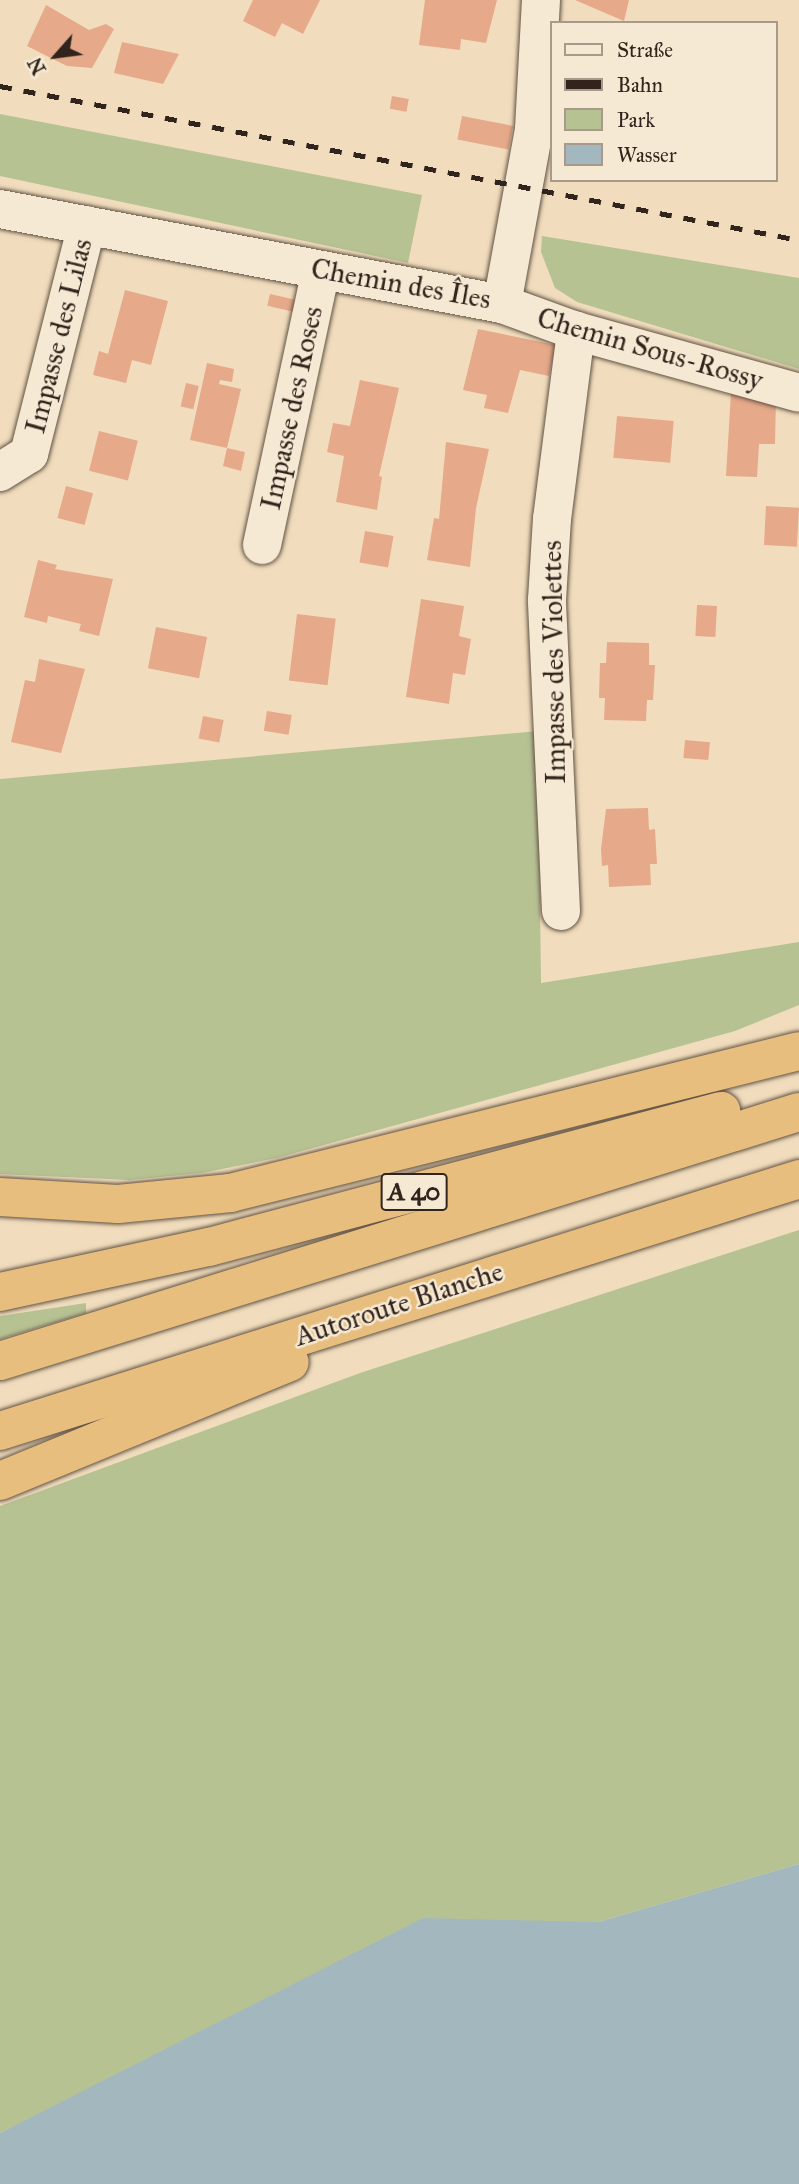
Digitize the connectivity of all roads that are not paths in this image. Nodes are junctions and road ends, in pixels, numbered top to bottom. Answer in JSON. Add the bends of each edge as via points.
{"nodes":[{"id":1,"x":541,"y":0,"type":"edge"},
{"id":2,"x":0,"y":209,"type":"edge"},
{"id":3,"x":87,"y":225,"type":"junction"},
{"id":4,"x":321,"y":270,"type":"junction"},
{"id":5,"x":502,"y":304,"type":"junction"},
{"id":6,"x":576,"y":331,"type":"junction"},
{"id":7,"x":799,"y":393,"type":"edge"},
{"id":8,"x":0,"y":472,"type":"edge"},
{"id":9,"x":262,"y":545,"type":"dead end"},
{"id":10,"x":561,"y":911,"type":"dead end"},
{"id":11,"x":799,"y":1051,"type":"edge"},
{"id":12,"x":799,"y":1090,"type":"edge"},
{"id":13,"x":799,"y":1112,"type":"edge"},
{"id":14,"x":799,"y":1179,"type":"edge"},
{"id":15,"x":0,"y":1197,"type":"edge"},
{"id":16,"x":528,"y":1263,"type":"junction"},
{"id":17,"x":0,"y":1292,"type":"edge"},
{"id":18,"x":0,"y":1361,"type":"edge"},
{"id":19,"x":0,"y":1431,"type":"edge"},
{"id":20,"x":0,"y":1481,"type":"edge"}],
"edges":[{"from":1,"to":5,"type":"street","name":"Chemin des Îles","via":[[534,129]]},
{"from":2,"to":3,"type":"street","name":"Chemin des Îles"},
{"from":3,"to":4,"type":"street","name":"Chemin des Îles"},
{"from":3,"to":8,"type":"street","name":"Impasse des Lilas","via":[[29,454]]},
{"from":4,"to":5,"type":"street","name":"Chemin des Îles"},
{"from":4,"to":9,"type":"street","name":"Impasse des Roses"},
{"from":5,"to":6,"type":"street","name":"Chemin Sous-Rossy"},
{"from":6,"to":7,"type":"street","name":"Chemin Sous-Rossy"},
{"from":6,"to":10,"type":"street","name":"Impasse des Violettes","via":[[552,519],[547,600]]},
{"from":11,"to":15,"type":"highway","via":[[230,1194],[118,1204]]},
{"from":12,"to":17,"type":"highway","number":"A 40","via":[[209,1247]]},
{"from":13,"to":18,"type":"highway"},
{"from":14,"to":16,"type":"highway","name":"Autoroute Blanche"},
{"from":16,"to":19,"type":"highway","name":"Autoroute Blanche"},
{"from":16,"to":20,"type":"highway"}]}
